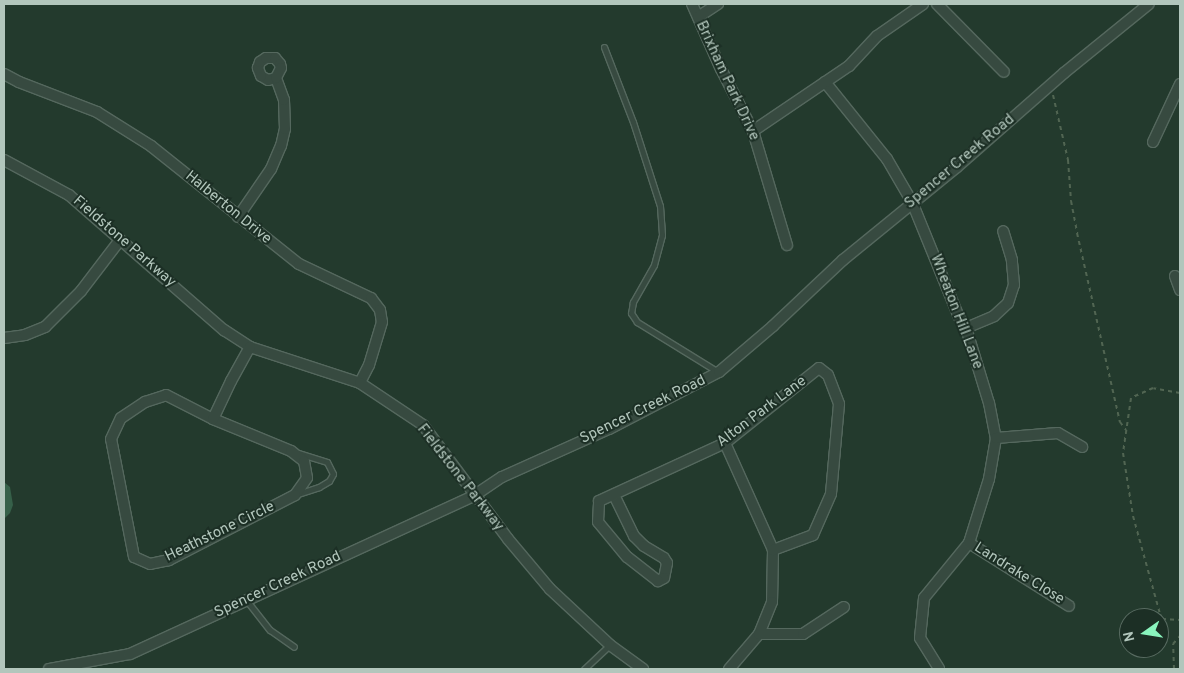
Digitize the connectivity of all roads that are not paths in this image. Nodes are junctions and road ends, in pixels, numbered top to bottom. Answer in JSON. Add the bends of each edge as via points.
{"nodes":[{"id":1,"x":692,"y":4,"type":"edge"},
{"id":2,"x":718,"y":4,"type":"edge"},
{"id":3,"x":922,"y":4,"type":"edge"},
{"id":4,"x":937,"y":4,"type":"edge"},
{"id":5,"x":1148,"y":4,"type":"edge"},
{"id":6,"x":698,"y":17,"type":"junction"},
{"id":7,"x":604,"y":47,"type":"dead end"},
{"id":8,"x":1004,"y":72,"type":"dead end"},
{"id":9,"x":5,"y":76,"type":"edge"},
{"id":10,"x":276,"y":78,"type":"dead end"},
{"id":11,"x":825,"y":82,"type":"junction"},
{"id":12,"x":1180,"y":84,"type":"edge"},
{"id":13,"x":753,"y":131,"type":"junction"},
{"id":14,"x":1153,"y":142,"type":"dead end"},
{"id":15,"x":4,"y":160,"type":"edge"},
{"id":16,"x":912,"y":202,"type":"junction"},
{"id":17,"x":238,"y":217,"type":"junction"},
{"id":18,"x":1003,"y":232,"type":"dead end"},
{"id":19,"x":120,"y":240,"type":"junction"},
{"id":20,"x":787,"y":245,"type":"dead end"},
{"id":21,"x":1175,"y":276,"type":"dead end"},
{"id":22,"x":1180,"y":290,"type":"edge"},
{"id":23,"x":966,"y":328,"type":"junction"},
{"id":24,"x":4,"y":338,"type":"edge"},
{"id":25,"x":250,"y":348,"type":"junction"},
{"id":26,"x":719,"y":372,"type":"junction"},
{"id":27,"x":360,"y":383,"type":"junction"},
{"id":28,"x":213,"y":419,"type":"junction"},
{"id":29,"x":996,"y":438,"type":"junction"},
{"id":30,"x":725,"y":443,"type":"junction"},
{"id":31,"x":1082,"y":447,"type":"dead end"},
{"id":32,"x":290,"y":451,"type":"junction"},
{"id":33,"x":475,"y":495,"type":"junction"},
{"id":34,"x":614,"y":495,"type":"junction"},
{"id":35,"x":295,"y":496,"type":"junction"},
{"id":36,"x":969,"y":543,"type":"junction"},
{"id":37,"x":773,"y":550,"type":"junction"},
{"id":38,"x":246,"y":600,"type":"junction"},
{"id":39,"x":1069,"y":606,"type":"dead end"},
{"id":40,"x":844,"y":607,"type":"dead end"},
{"id":41,"x":760,"y":634,"type":"junction"},
{"id":42,"x":610,"y":645,"type":"junction"},
{"id":43,"x":294,"y":647,"type":"dead end"},
{"id":44,"x":48,"y":669,"type":"edge"},
{"id":45,"x":584,"y":669,"type":"edge"},
{"id":46,"x":643,"y":669,"type":"edge"},
{"id":47,"x":729,"y":669,"type":"edge"},
{"id":48,"x":939,"y":669,"type":"edge"}],
"edges":[{"from":1,"to":6,"type":"street","name":"Brixham Park Drive"},
{"from":2,"to":6,"type":"street"},
{"from":3,"to":11,"type":"street","via":[[877,36],[849,66]]},
{"from":4,"to":8,"type":"street"},
{"from":5,"to":16,"type":"street","name":"Spencer Creek Road"},
{"from":6,"to":13,"type":"street","name":"Brixham Park Drive"},
{"from":7,"to":26,"type":"lane","via":[[660,206],[662,235],[654,265],[633,302],[631,313],[637,322]]},
{"from":9,"to":17,"type":"street","name":"Halberton Drive","via":[[97,112],[151,146]]},
{"from":10,"to":17,"type":"street","via":[[284,100],[285,129],[281,146],[271,169]]},
{"from":11,"to":13,"type":"street"},
{"from":11,"to":16,"type":"street","name":"Wheaton Hill Lane","via":[[887,159]]},
{"from":12,"to":14,"type":"street"},
{"from":13,"to":20,"type":"street","name":"Brixham Park Drive"},
{"from":15,"to":19,"type":"street","name":"Fieldstone Parkway","via":[[69,195]]},
{"from":16,"to":23,"type":"street","name":"Wheaton Hill Lane"},
{"from":16,"to":26,"type":"street","name":"Spencer Creek Road","via":[[842,260]]},
{"from":17,"to":27,"type":"street","name":"Halberton Drive","via":[[299,264],[371,298],[380,310],[382,322]]},
{"from":18,"to":23,"type":"street","via":[[1012,260],[1014,285],[1008,303],[994,316]]},
{"from":19,"to":24,"type":"street","via":[[82,291],[45,327],[25,335]]},
{"from":19,"to":25,"type":"street","name":"Fieldstone Parkway","via":[[224,330]]},
{"from":21,"to":22,"type":"street"},
{"from":23,"to":29,"type":"street","name":"Wheaton Hill Lane"},
{"from":25,"to":27,"type":"street","name":"Fieldstone Parkway"},
{"from":25,"to":28,"type":"street"},
{"from":26,"to":33,"type":"street","name":"Spencer Creek Road","via":[[609,429],[502,477]]},
{"from":27,"to":33,"type":"street","name":"Fieldstone Parkway","via":[[423,425]]},
{"from":28,"to":32,"type":"street","name":"Heathstone Circle"},
{"from":28,"to":35,"type":"street","name":"Heathstone Circle","via":[[166,395],[145,402],[121,418],[111,439],[134,557],[150,564],[169,560]]},
{"from":29,"to":31,"type":"street","via":[[1058,433]]},
{"from":29,"to":36,"type":"street","name":"Wheaton Hill Lane","via":[[989,479]]},
{"from":30,"to":34,"type":"street","name":"Alton Park Lane"},
{"from":30,"to":37,"type":"street"},
{"from":30,"to":37,"type":"street","name":"Alton Park Lane","via":[[819,368],[828,375],[838,404],[831,494],[813,535]]},
{"from":32,"to":35,"type":"street","name":"Heathstone Circle","via":[[304,460],[307,478]]},
{"from":32,"to":35,"type":"lane","via":[[327,462],[333,474],[319,487]]},
{"from":33,"to":38,"type":"street","name":"Spencer Creek Road"},
{"from":33,"to":42,"type":"street","name":"Fieldstone Parkway","via":[[550,589]]},
{"from":34,"to":34,"type":"street","name":"Alton Park Lane","via":[[634,536],[667,563],[664,578],[658,582],[627,557],[598,522],[598,501]]},
{"from":36,"to":39,"type":"street","name":"Landrake Close"},
{"from":36,"to":48,"type":"street","name":"Wheaton Hill Lane","via":[[924,598],[920,638]]},
{"from":37,"to":41,"type":"street","via":[[772,602]]},
{"from":38,"to":43,"type":"lane","via":[[270,630]]},
{"from":38,"to":44,"type":"street","name":"Spencer Creek Road","via":[[130,654]]},
{"from":40,"to":41,"type":"street","via":[[803,634]]},
{"from":41,"to":47,"type":"street"},
{"from":42,"to":45,"type":"lane"},
{"from":42,"to":46,"type":"street","name":"Fieldstone Parkway"}]}
